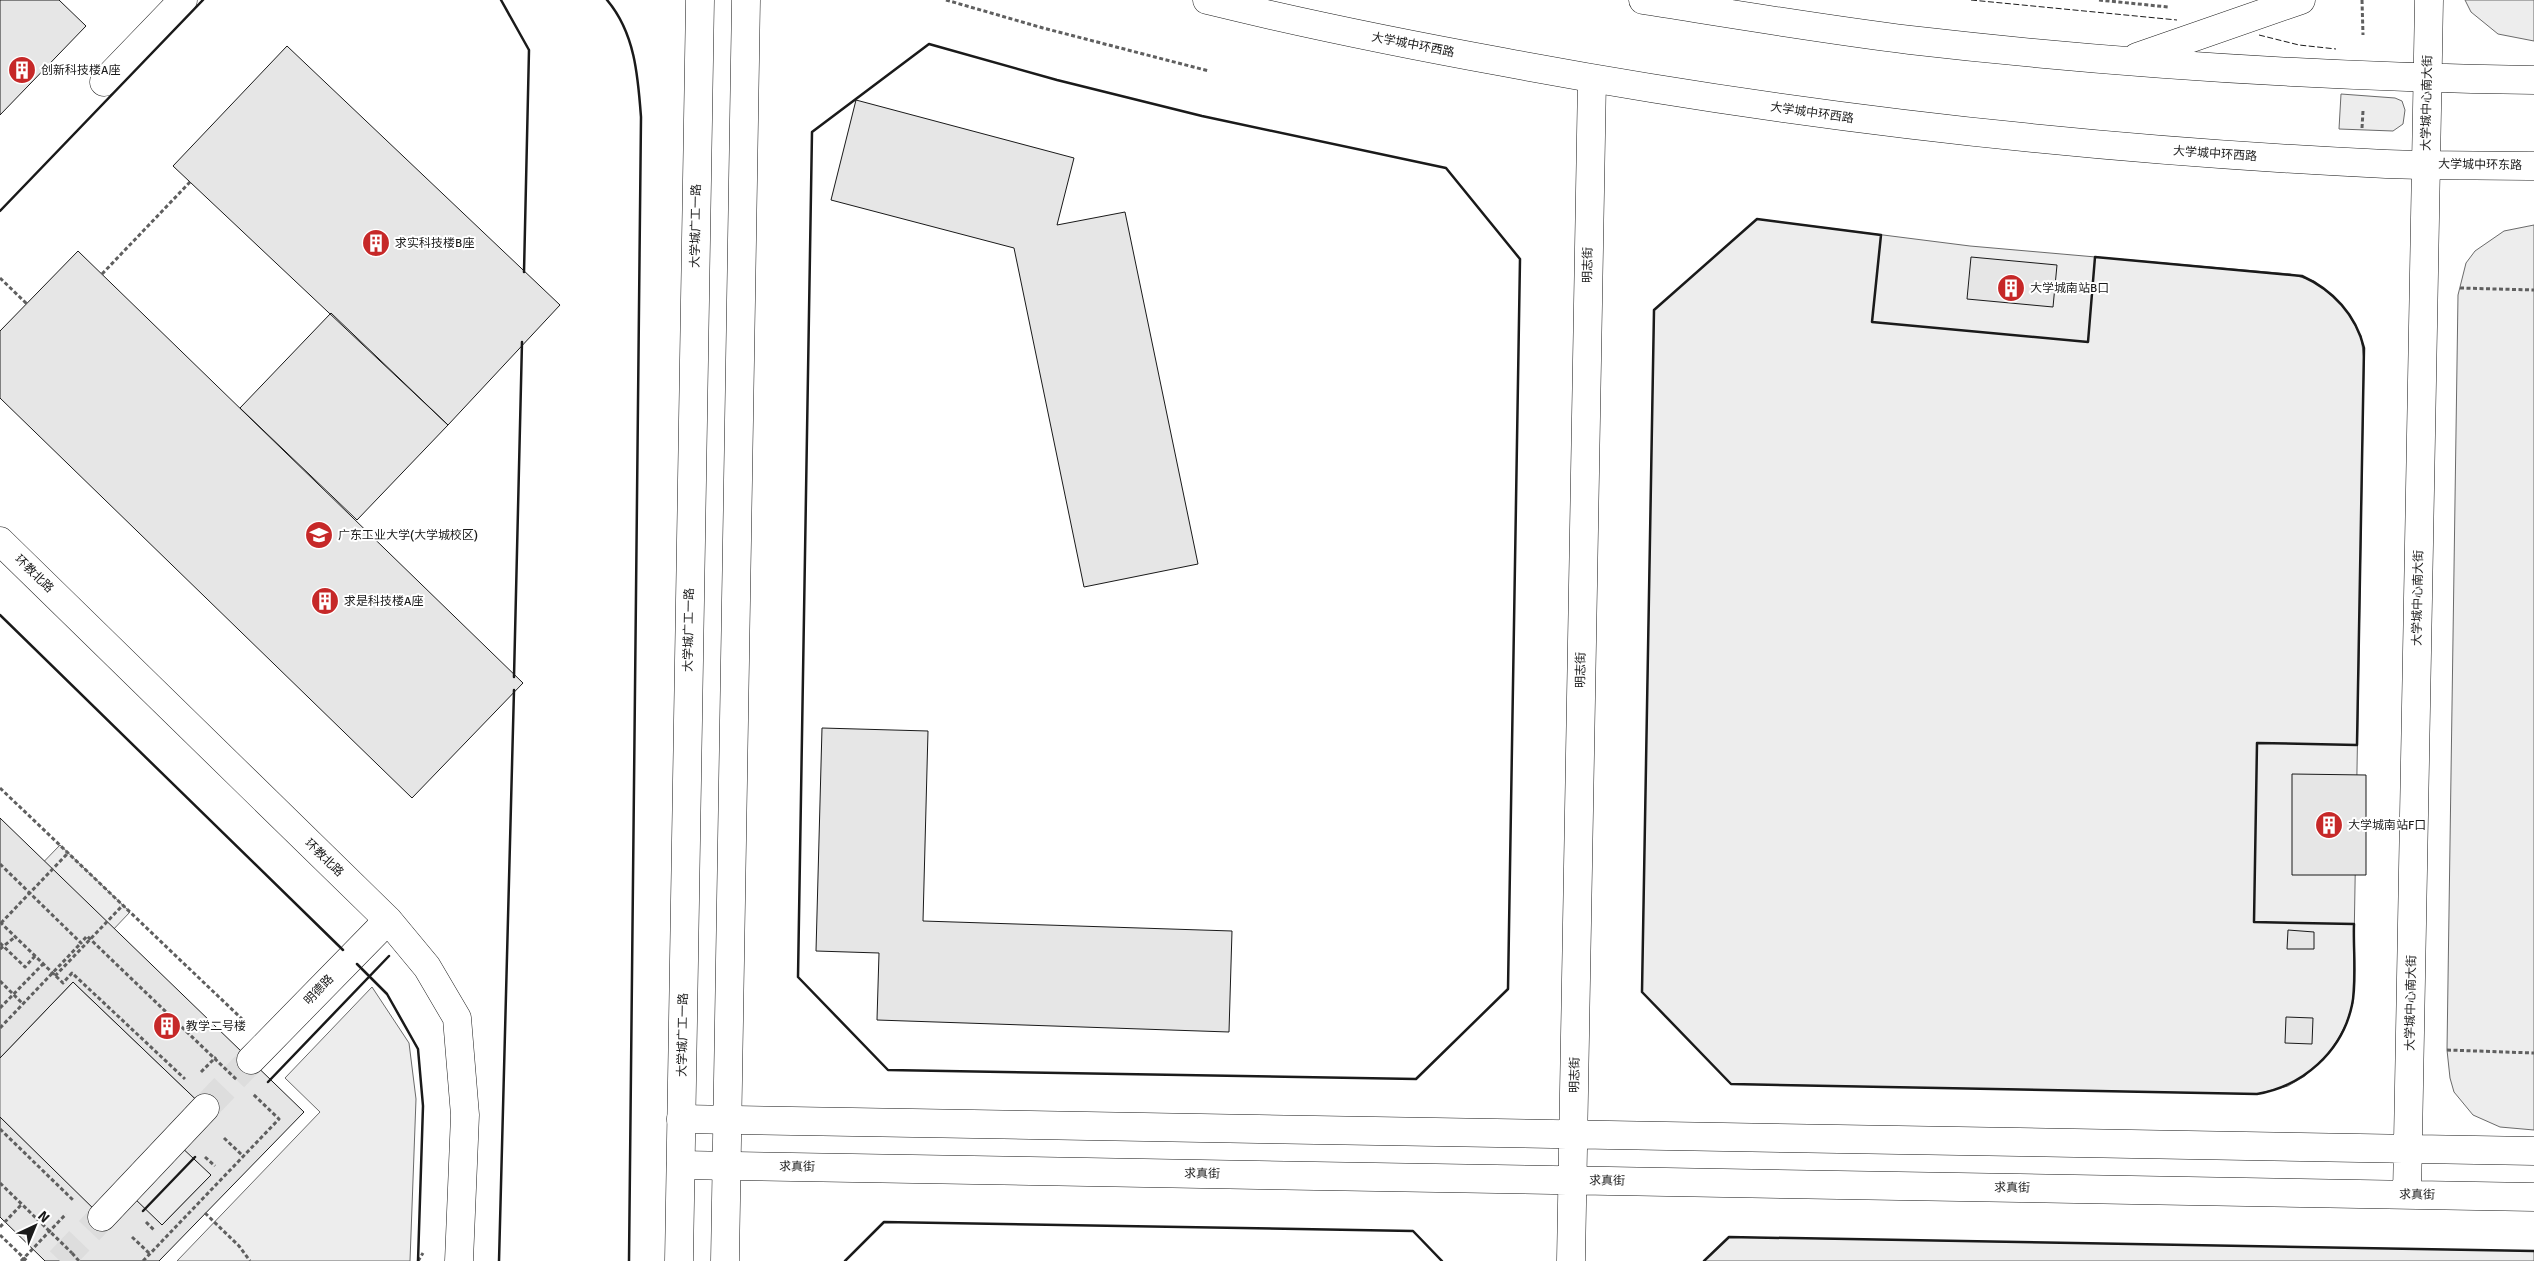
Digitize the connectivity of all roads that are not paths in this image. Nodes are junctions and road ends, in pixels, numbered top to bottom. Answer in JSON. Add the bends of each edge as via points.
{"nodes":[{"id":1,"x":183,"y":0,"type":"edge"},
{"id":2,"x":700,"y":0,"type":"edge"},
{"id":3,"x":746,"y":0,"type":"edge"},
{"id":4,"x":1207,"y":0,"type":"edge"},
{"id":5,"x":1643,"y":0,"type":"edge"},
{"id":6,"x":2301,"y":0,"type":"edge"},
{"id":7,"x":2429,"y":0,"type":"edge"},
{"id":8,"x":2125,"y":61,"type":"junction"},
{"id":9,"x":2427,"y":78,"type":"junction"},
{"id":10,"x":1592,"y":79,"type":"junction"},
{"id":11,"x":2534,"y":80,"type":"edge"},
{"id":12,"x":104,"y":82,"type":"dead end"},
{"id":13,"x":2426,"y":164,"type":"junction"},
{"id":14,"x":2534,"y":166,"type":"edge"},
{"id":15,"x":0,"y":541,"type":"edge"},
{"id":16,"x":388,"y":920,"type":"junction"},
{"id":17,"x":252,"y":1061,"type":"tunnel mouth"},
{"id":18,"x":204,"y":1108,"type":"tunnel mouth"},
{"id":19,"x":681,"y":1119,"type":"junction"},
{"id":20,"x":727,"y":1119,"type":"junction"},
{"id":21,"x":1574,"y":1134,"type":"junction"},
{"id":22,"x":2408,"y":1149,"type":"junction"},
{"id":23,"x":2534,"y":1151,"type":"edge"},
{"id":24,"x":680,"y":1165,"type":"junction"},
{"id":25,"x":726,"y":1166,"type":"junction"},
{"id":26,"x":1572,"y":1180,"type":"junction"},
{"id":27,"x":2407,"y":1195,"type":"junction"},
{"id":28,"x":2534,"y":1197,"type":"edge"},
{"id":29,"x":102,"y":1217,"type":"tunnel mouth"},
{"id":30,"x":459,"y":1261,"type":"edge"},
{"id":31,"x":679,"y":1261,"type":"edge"},
{"id":32,"x":725,"y":1261,"type":"edge"},
{"id":33,"x":1571,"y":1261,"type":"edge"}],
"edges":[{"from":1,"to":12,"type":"street"},
{"from":2,"to":19,"type":"street","name":"大学城广工一路"},
{"from":3,"to":20,"type":"street"},
{"from":4,"to":10,"type":"street","name":"大学城中环西路","via":[[1310,25]]},
{"from":5,"to":8,"type":"street","via":[[1909,40]]},
{"from":6,"to":8,"type":"street"},
{"from":7,"to":9,"type":"street","name":"大学城中心南大街"},
{"from":8,"to":9,"type":"street","via":[[2324,75]]},
{"from":9,"to":11,"type":"street"},
{"from":9,"to":13,"type":"street","name":"大学城中心南大街"},
{"from":10,"to":13,"type":"street","name":"大学城中环西路","via":[[1762,106],[2026,138],[2247,156]]},
{"from":10,"to":21,"type":"street","name":"明志街"},
{"from":13,"to":14,"type":"street","name":"大学城中环东路"},
{"from":13,"to":22,"type":"street","name":"大学城中心南大街"},
{"from":15,"to":16,"type":"street","name":"环教北路"},
{"from":16,"to":17,"type":"street","name":"明德路"},
{"from":16,"to":30,"type":"street","name":"环教北路","via":[[427,967],[457,1018],[464,1116]]},
{"from":18,"to":29,"type":"street"},
{"from":19,"to":20,"type":"street"},
{"from":19,"to":24,"type":"street","name":"大学城广工一路"},
{"from":20,"to":21,"type":"street"},
{"from":20,"to":25,"type":"street"},
{"from":21,"to":22,"type":"street"},
{"from":21,"to":26,"type":"street","name":"明志街"},
{"from":22,"to":23,"type":"street"},
{"from":22,"to":27,"type":"street","name":"大学城中心南大街"},
{"from":24,"to":25,"type":"street","name":"求真街"},
{"from":24,"to":31,"type":"street","name":"大学城广工一路"},
{"from":25,"to":26,"type":"street","name":"求真街"},
{"from":25,"to":32,"type":"street"},
{"from":26,"to":27,"type":"street","name":"求真街"},
{"from":26,"to":33,"type":"street","name":"明志街"},
{"from":27,"to":28,"type":"street","name":"求真街"}]}
